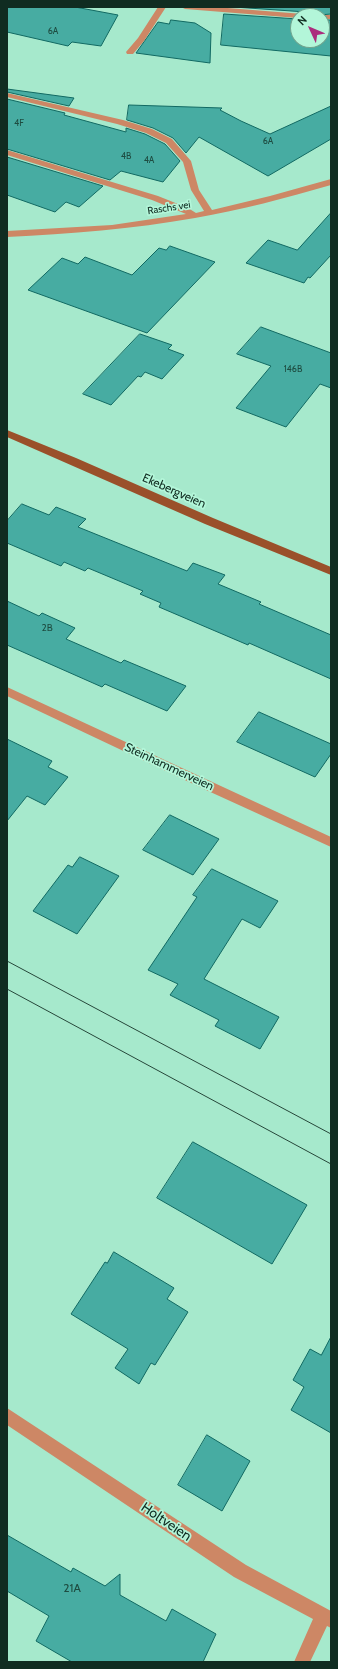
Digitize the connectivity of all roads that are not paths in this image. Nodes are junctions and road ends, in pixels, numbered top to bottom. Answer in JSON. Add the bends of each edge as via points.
{"nodes":[{"id":1,"x":162,"y":7,"type":"edge"},
{"id":2,"x":185,"y":7,"type":"edge"},
{"id":3,"x":290,"y":15,"type":"edge"},
{"id":4,"x":130,"y":52,"type":"dead end"},
{"id":5,"x":7,"y":95,"type":"edge"},
{"id":6,"x":7,"y":152,"type":"edge"},
{"id":7,"x":331,"y":182,"type":"edge"},
{"id":8,"x":209,"y":212,"type":"junction"},
{"id":9,"x":193,"y":215,"type":"junction"},
{"id":10,"x":7,"y":234,"type":"edge"},
{"id":11,"x":7,"y":433,"type":"edge"},
{"id":12,"x":331,"y":571,"type":"edge"},
{"id":13,"x":7,"y":691,"type":"edge"},
{"id":14,"x":331,"y":842,"type":"edge"},
{"id":15,"x":7,"y":1416,"type":"edge"},
{"id":16,"x":327,"y":1618,"type":"edge"},
{"id":17,"x":302,"y":1662,"type":"edge"}],
"edges":[{"from":1,"to":4,"type":"street"},
{"from":2,"to":3,"type":"street"},
{"from":5,"to":8,"type":"street","via":[[120,122],[149,131],[169,141],[187,161],[195,190]]},
{"from":6,"to":9,"type":"street","via":[[142,193]]},
{"from":7,"to":8,"type":"street","name":"Raschs vei"},
{"from":8,"to":9,"type":"street","name":"Raschs vei"},
{"from":9,"to":10,"type":"street","name":"Raschs vei","via":[[109,227]]},
{"from":11,"to":12,"type":"main road","name":"Ekebergveien"},
{"from":13,"to":14,"type":"street","name":"Steinhammerveien"},
{"from":15,"to":16,"type":"street","name":"Holtveien","via":[[240,1571]]},
{"from":16,"to":17,"type":"street"}]}
